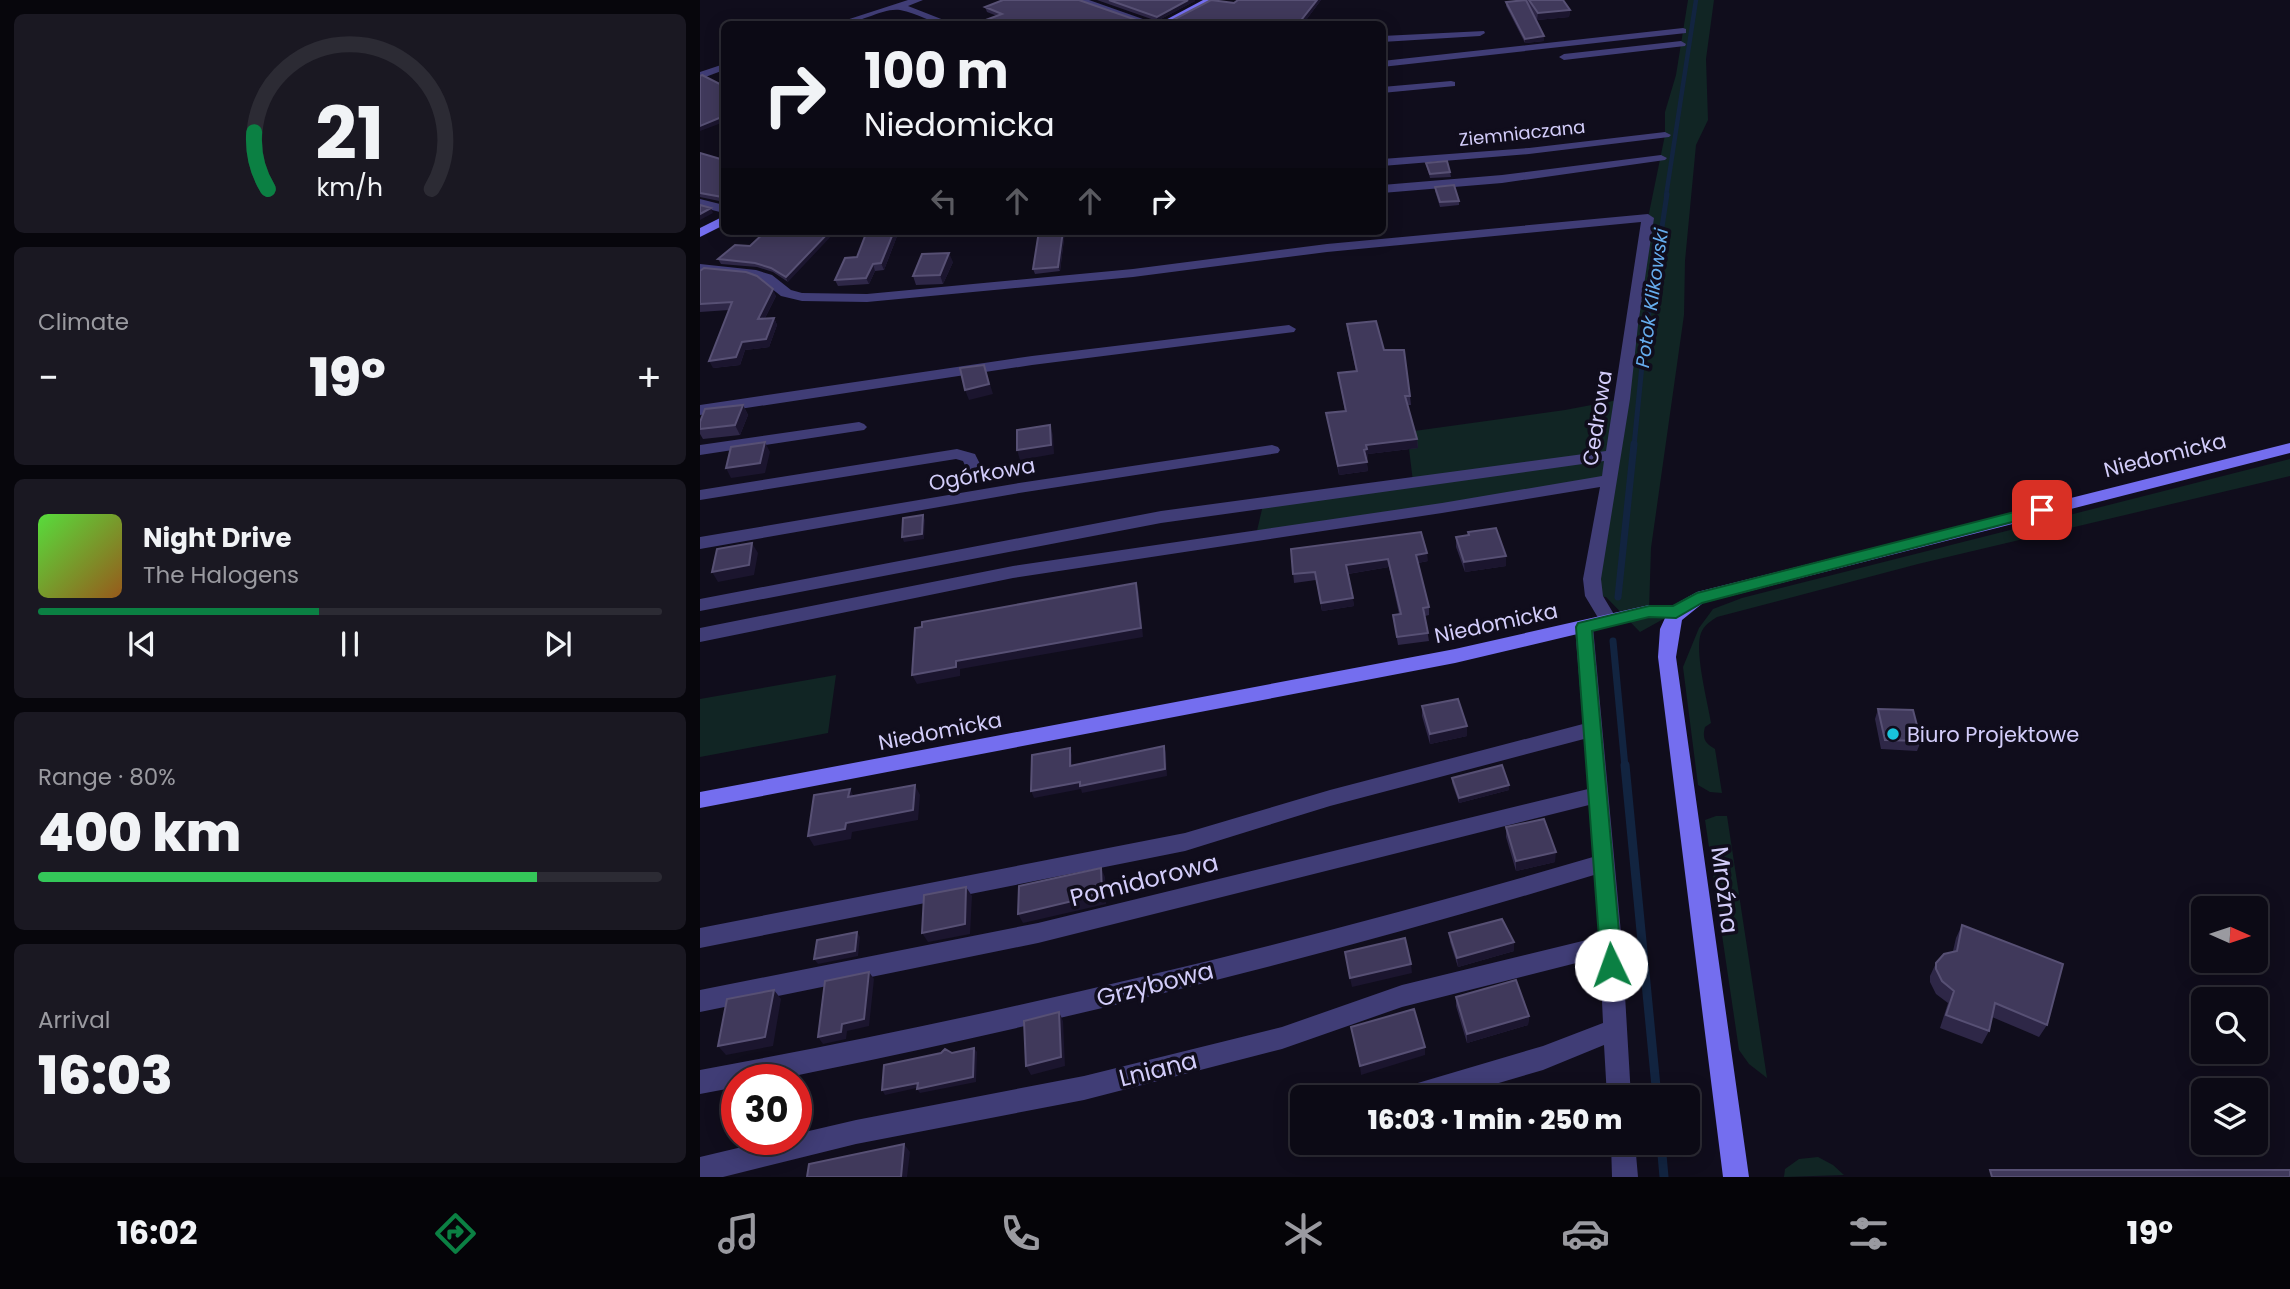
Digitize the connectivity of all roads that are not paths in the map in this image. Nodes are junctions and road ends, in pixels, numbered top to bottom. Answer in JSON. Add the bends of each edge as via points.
{"nodes":[{"id":1,"x":918,"y":0,"type":"edge"},
{"id":2,"x":1080,"y":0,"type":"edge"},
{"id":3,"x":1210,"y":0,"type":"edge"},
{"id":4,"x":898,"y":6,"type":"junction"},
{"id":5,"x":849,"y":21,"type":"edge"},
{"id":6,"x":940,"y":21,"type":"edge"},
{"id":7,"x":1143,"y":21,"type":"edge"},
{"id":8,"x":1169,"y":21,"type":"edge"},
{"id":9,"x":1683,"y":31,"type":"dead end"},
{"id":10,"x":1480,"y":33,"type":"dead end"},
{"id":11,"x":1386,"y":39,"type":"edge"},
{"id":12,"x":1681,"y":44,"type":"dead end"},
{"id":13,"x":1555,"y":58,"type":"dead end"},
{"id":14,"x":1542,"y":60,"type":"dead end"},
{"id":15,"x":1386,"y":64,"type":"edge"},
{"id":16,"x":721,"y":68,"type":"edge"},
{"id":17,"x":1386,"y":75,"type":"edge"},
{"id":18,"x":700,"y":76,"type":"edge"},
{"id":19,"x":1451,"y":84,"type":"dead end"},
{"id":20,"x":1386,"y":90,"type":"edge"},
{"id":21,"x":1665,"y":135,"type":"dead end"},
{"id":22,"x":1661,"y":158,"type":"dead end"},
{"id":23,"x":1386,"y":163,"type":"edge"},
{"id":24,"x":1386,"y":189,"type":"edge"},
{"id":25,"x":700,"y":203,"type":"edge"},
{"id":26,"x":721,"y":208,"type":"edge"},
{"id":27,"x":721,"y":222,"type":"edge"},
{"id":28,"x":700,"y":233,"type":"edge"},
{"id":29,"x":700,"y":268,"type":"edge"},
{"id":30,"x":1289,"y":329,"type":"dead end"},
{"id":31,"x":700,"y":410,"type":"edge"},
{"id":32,"x":859,"y":427,"type":"dead end"},
{"id":33,"x":2290,"y":448,"type":"edge"},
{"id":34,"x":700,"y":450,"type":"edge"},
{"id":35,"x":1272,"y":450,"type":"dead end"},
{"id":36,"x":1614,"y":455,"type":"junction"},
{"id":37,"x":974,"y":468,"type":"dead end"},
{"id":38,"x":1609,"y":481,"type":"junction"},
{"id":39,"x":700,"y":495,"type":"edge"},
{"id":40,"x":700,"y":544,"type":"edge"},
{"id":41,"x":700,"y":605,"type":"edge"},
{"id":42,"x":1676,"y":612,"type":"junction"},
{"id":43,"x":1609,"y":621,"type":"junction"},
{"id":44,"x":1584,"y":627,"type":"junction"},
{"id":45,"x":700,"y":635,"type":"edge"},
{"id":46,"x":1592,"y":729,"type":"junction"},
{"id":47,"x":1597,"y":795,"type":"junction"},
{"id":48,"x":700,"y":800,"type":"edge"},
{"id":49,"x":1603,"y":863,"type":"junction"},
{"id":50,"x":700,"y":938,"type":"edge"},
{"id":51,"x":1611,"y":944,"type":"junction"},
{"id":52,"x":700,"y":1000,"type":"edge"},
{"id":53,"x":1613,"y":1030,"type":"junction"},
{"id":54,"x":700,"y":1082,"type":"edge"},
{"id":55,"x":1452,"y":1085,"type":"edge"},
{"id":56,"x":1618,"y":1085,"type":"edge"},
{"id":57,"x":1624,"y":1155,"type":"edge"},
{"id":58,"x":700,"y":1170,"type":"edge"},
{"id":59,"x":1625,"y":1177,"type":"edge"},
{"id":60,"x":1736,"y":1177,"type":"edge"}],
"edges":[{"from":1,"to":4,"type":"street"},
{"from":2,"to":7,"type":"street"},
{"from":3,"to":8,"type":"main road"},
{"from":4,"to":5,"type":"street"},
{"from":4,"to":6,"type":"street"},
{"from":9,"to":15,"type":"street"},
{"from":10,"to":11,"type":"street"},
{"from":12,"to":13,"type":"street"},
{"from":14,"to":17,"type":"street"},
{"from":16,"to":18,"type":"street"},
{"from":19,"to":20,"type":"street"},
{"from":21,"to":23,"type":"street","name":"Ziemniaczana"},
{"from":22,"to":24,"type":"street"},
{"from":25,"to":26,"type":"street"},
{"from":27,"to":28,"type":"main road"},
{"from":29,"to":36,"type":"street","name":"Cedrowa","via":[[767,278],[786,293],[802,297],[867,298],[1648,218]]},
{"from":30,"to":31,"type":"street"},
{"from":32,"to":34,"type":"street"},
{"from":33,"to":42,"type":"main road","name":"Niedomicka","via":[[1697,598]]},
{"from":35,"to":40,"type":"street","name":"Ogórkowa","via":[[1019,488]]},
{"from":36,"to":38,"type":"street","name":"Cedrowa"},
{"from":36,"to":41,"type":"street","via":[[1161,517]]},
{"from":37,"to":39,"type":"street","via":[[969,458],[957,454]]},
{"from":38,"to":43,"type":"street","name":"Cedrowa","via":[[1592,579],[1594,596]]},
{"from":38,"to":45,"type":"street","via":[[1013,572]]},
{"from":42,"to":43,"type":"main road","name":"Niedomicka","via":[[1654,611]]},
{"from":42,"to":60,"type":"main road","name":"Mroźna","via":[[1670,622],[1667,657]]},
{"from":43,"to":44,"type":"main road","name":"Niedomicka"},
{"from":44,"to":46,"type":"street"},
{"from":44,"to":48,"type":"main road","name":"Niedomicka","via":[[1379,671]]},
{"from":46,"to":47,"type":"street"},
{"from":46,"to":50,"type":"street","name":"Pomidorowa","via":[[1330,798],[1185,842]]},
{"from":47,"to":49,"type":"street"},
{"from":47,"to":52,"type":"street","name":"Pomidorowa","via":[[1038,933]]},
{"from":49,"to":51,"type":"street"},
{"from":49,"to":54,"type":"street","name":"Grzybowa","via":[[1461,906],[1051,1010]]},
{"from":51,"to":53,"type":"street"},
{"from":51,"to":58,"type":"street","name":"Lniana","via":[[1402,996],[1282,1038],[1084,1088],[856,1132]]},
{"from":53,"to":55,"type":"street","via":[[1543,1058]]},
{"from":53,"to":56,"type":"street"},
{"from":57,"to":59,"type":"street"}]}
